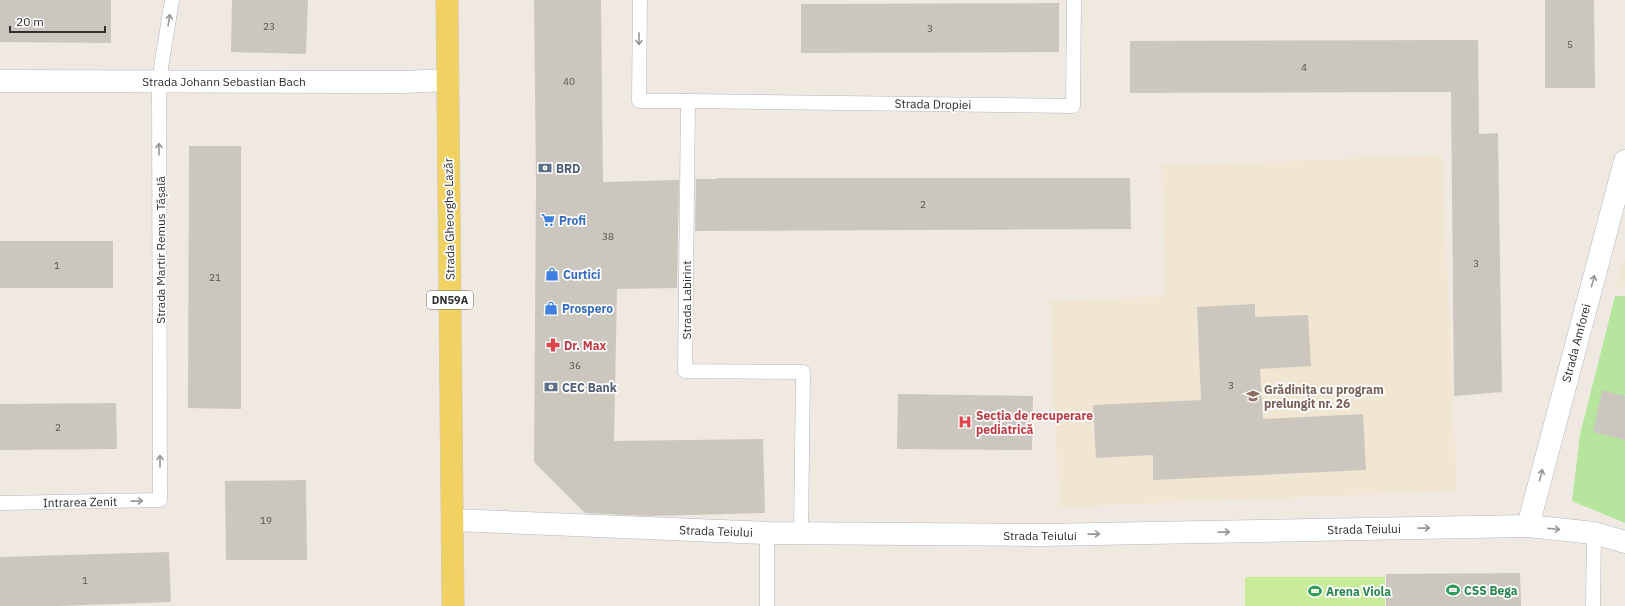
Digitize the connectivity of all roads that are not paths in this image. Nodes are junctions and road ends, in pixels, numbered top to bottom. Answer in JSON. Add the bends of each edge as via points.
{"nodes":[{"id":1,"x":172,"y":0,"type":"edge"},
{"id":2,"x":447,"y":0,"type":"edge"},
{"id":3,"x":640,"y":0,"type":"edge"},
{"id":4,"x":1074,"y":0,"type":"edge"},
{"id":5,"x":159,"y":80,"type":"junction"},
{"id":6,"x":448,"y":80,"type":"junction"},
{"id":7,"x":0,"y":81,"type":"edge"},
{"id":8,"x":688,"y":101,"type":"junction"},
{"id":9,"x":1625,"y":161,"type":"edge"},
{"id":10,"x":160,"y":500,"type":"joint"},
{"id":11,"x":0,"y":503,"type":"edge"},
{"id":12,"x":453,"y":520,"type":"junction"},
{"id":13,"x":1528,"y":526,"type":"junction"},
{"id":14,"x":767,"y":533,"type":"junction"},
{"id":15,"x":801,"y":533,"type":"junction"},
{"id":16,"x":1594,"y":533,"type":"junction"},
{"id":17,"x":1625,"y":542,"type":"edge"},
{"id":18,"x":453,"y":606,"type":"edge"},
{"id":19,"x":767,"y":606,"type":"edge"},
{"id":20,"x":1593,"y":606,"type":"edge"}],
"edges":[{"from":5,"to":1,"type":"lane","name":"Strada Martir Remus Tășală","one_way":true},
{"from":2,"to":6,"type":"main road","name":"Strada Gheorghe Lazăr","number":"DN59A"},
{"from":3,"to":8,"type":"lane","one_way":true,"via":[[639,101]]},
{"from":4,"to":8,"type":"lane","name":"Strada Dropiei","via":[[1073,106]]},
{"from":5,"to":6,"type":"street","name":"Strada Johann Sebastian Bach"},
{"from":5,"to":7,"type":"street","name":"Strada Johann Sebastian Bach"},
{"from":10,"to":5,"type":"lane","name":"Strada Martir Remus Tășală","one_way":true},
{"from":6,"to":12,"type":"main road","name":"Strada Gheorghe Lazăr","number":"DN59A"},
{"from":8,"to":15,"type":"lane","name":"Strada Labirint","via":[[686,371],[803,372]]},
{"from":13,"to":9,"type":"street","name":"Strada Amforei","one_way":true},
{"from":11,"to":10,"type":"lane","name":"Intrarea Zenit","one_way":true},
{"from":12,"to":14,"type":"street","name":"Strada Teiului"},
{"from":12,"to":18,"type":"main road","name":"Strada Gheorghe Lazăr","number":"DN59A"},
{"from":15,"to":13,"type":"street","name":"Strada Teiului","one_way":true,"via":[[1041,535]]},
{"from":13,"to":16,"type":"street","name":"Strada Teiului","one_way":true},
{"from":14,"to":15,"type":"street","name":"Strada Teiului"},
{"from":14,"to":19,"type":"lane"},
{"from":16,"to":17,"type":"street","name":"Strada Teiului"},
{"from":16,"to":20,"type":"lane"}]}
